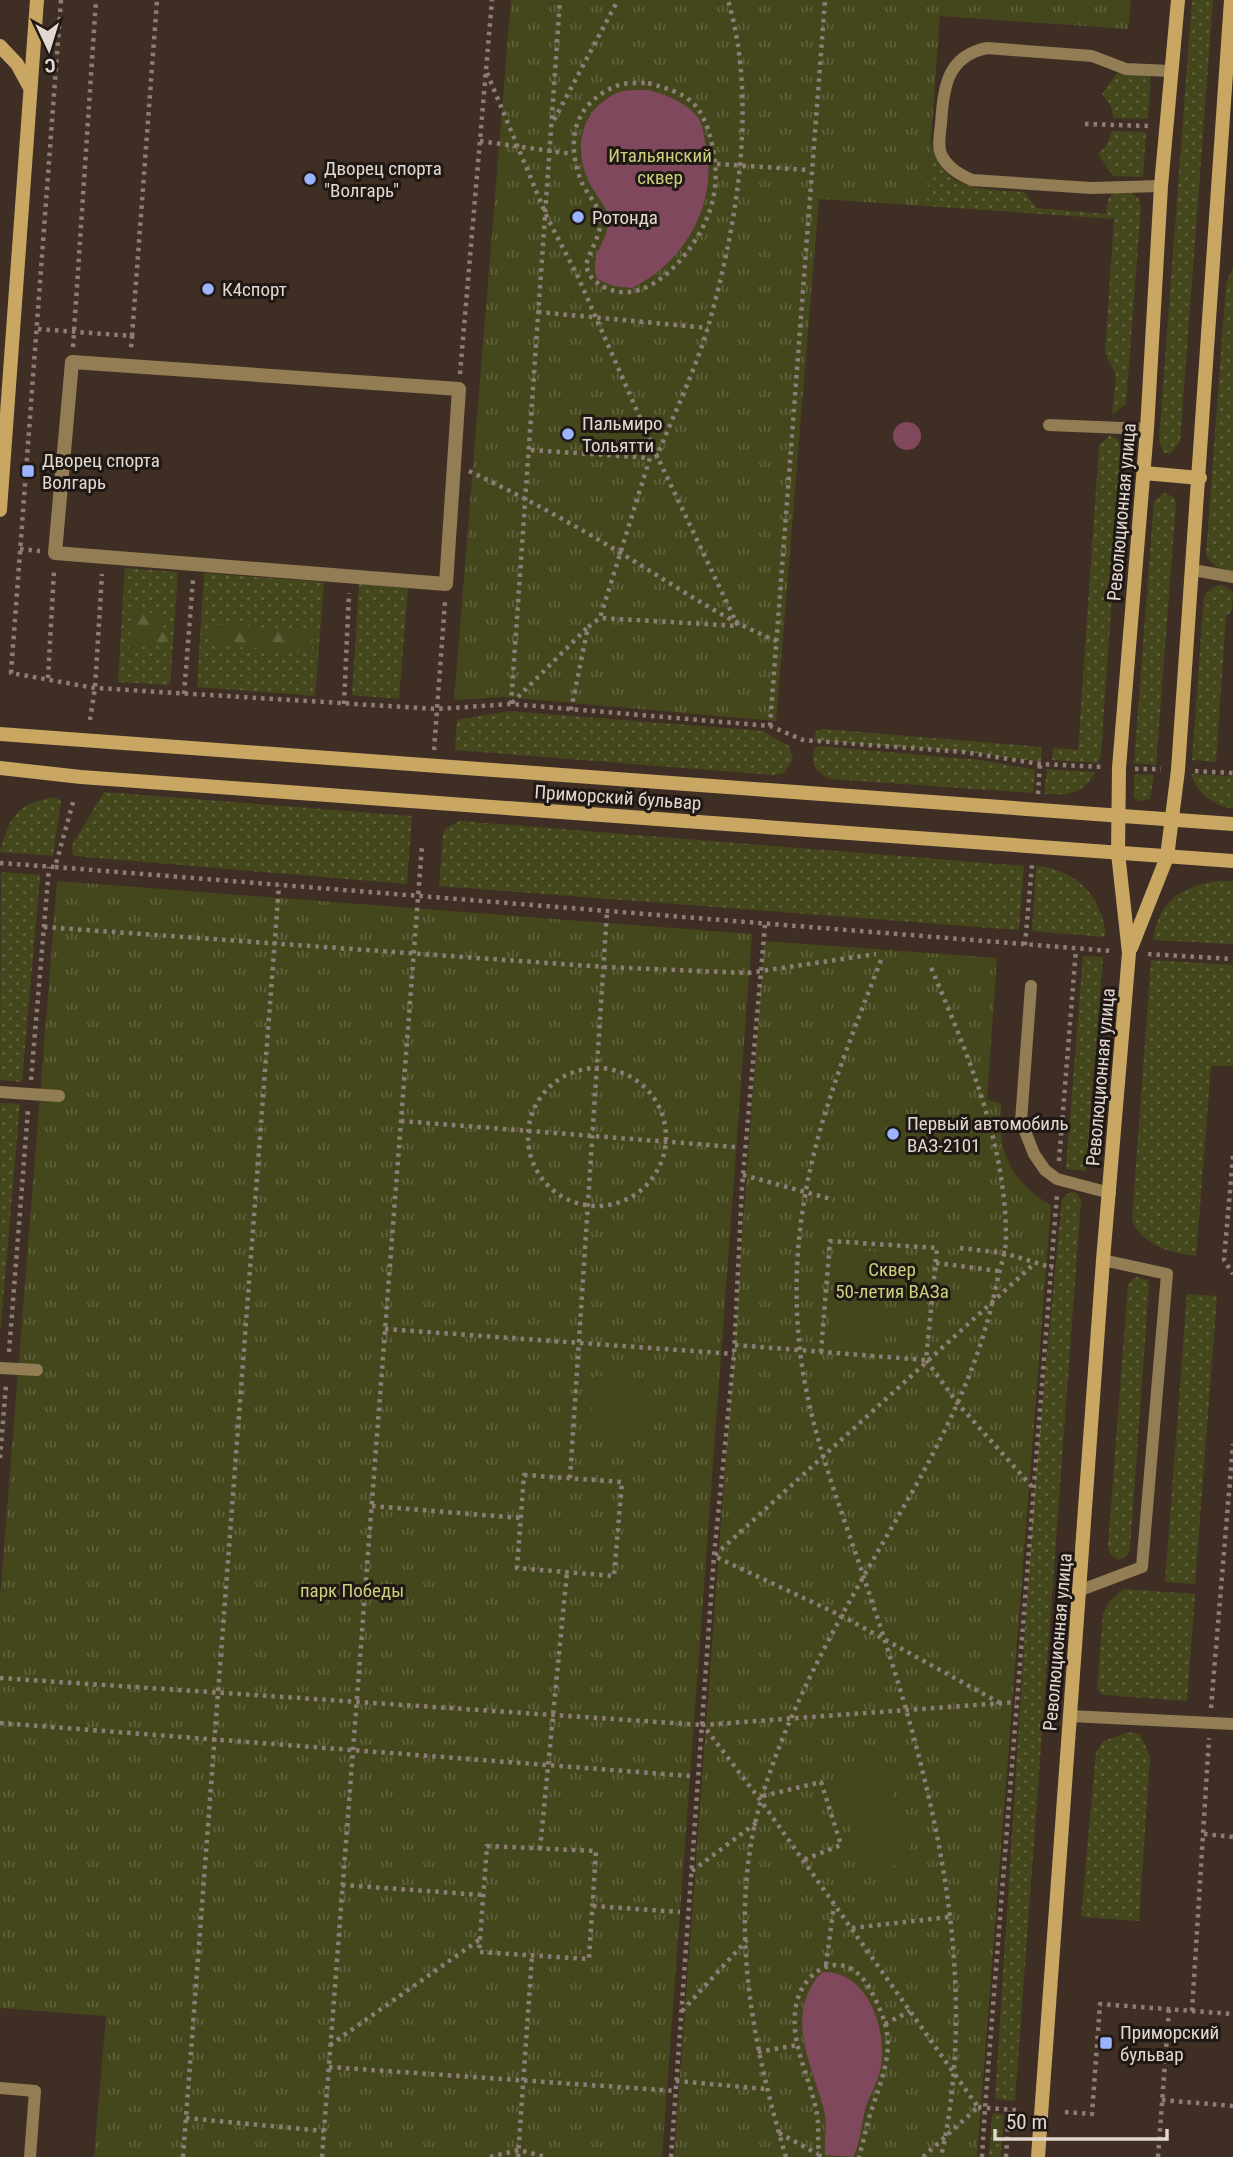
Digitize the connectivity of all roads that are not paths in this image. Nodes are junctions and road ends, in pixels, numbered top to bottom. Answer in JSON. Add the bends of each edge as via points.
{"nodes":[{"id":1,"x":37,"y":0,"type":"edge"},
{"id":2,"x":1178,"y":0,"type":"edge"},
{"id":3,"x":1231,"y":0,"type":"edge"},
{"id":4,"x":0,"y":46,"type":"edge"},
{"id":5,"x":1171,"y":71,"type":"junction"},
{"id":6,"x":29,"y":88,"type":"junction"},
{"id":7,"x":1161,"y":186,"type":"junction"},
{"id":8,"x":1049,"y":425,"type":"dead end"},
{"id":9,"x":1147,"y":429,"type":"junction"},
{"id":10,"x":1144,"y":473,"type":"junction"},
{"id":11,"x":1200,"y":478,"type":"junction"},
{"id":12,"x":0,"y":510,"type":"edge"},
{"id":13,"x":1193,"y":570,"type":"junction"},
{"id":14,"x":349,"y":576,"type":"joint"},
{"id":15,"x":1233,"y":577,"type":"edge"},
{"id":16,"x":0,"y":734,"type":"edge"},
{"id":17,"x":0,"y":768,"type":"edge"},
{"id":18,"x":1119,"y":816,"type":"junction"},
{"id":19,"x":1171,"y":820,"type":"junction"},
{"id":20,"x":1233,"y":824,"type":"edge"},
{"id":21,"x":1118,"y":853,"type":"junction"},
{"id":22,"x":1167,"y":856,"type":"junction"},
{"id":23,"x":1233,"y":861,"type":"edge"},
{"id":24,"x":1129,"y":953,"type":"junction"},
{"id":25,"x":1031,"y":986,"type":"dead end"},
{"id":26,"x":0,"y":1092,"type":"edge"},
{"id":27,"x":58,"y":1096,"type":"dead end"},
{"id":28,"x":1110,"y":1193,"type":"junction"},
{"id":29,"x":1103,"y":1260,"type":"junction"},
{"id":30,"x":4,"y":1368,"type":"edge"},
{"id":31,"x":37,"y":1370,"type":"dead end"},
{"id":32,"x":1081,"y":1590,"type":"junction"},
{"id":33,"x":1070,"y":1716,"type":"junction"},
{"id":34,"x":1233,"y":1724,"type":"edge"},
{"id":35,"x":0,"y":2088,"type":"edge"},
{"id":36,"x":30,"y":2157,"type":"edge"},
{"id":37,"x":1038,"y":2157,"type":"edge"}],
"edges":[{"from":1,"to":6,"type":"main road"},
{"from":2,"to":5,"type":"main road","name":"Революционная улица"},
{"from":3,"to":11,"type":"main road"},
{"from":4,"to":6,"type":"main road","via":[[17,64]]},
{"from":5,"to":7,"type":"main road","name":"Революционная улица"},
{"from":5,"to":7,"type":"lane","via":[[1126,69],[1092,56],[988,48],[959,61],[943,88],[942,157],[957,173],[972,180],[1091,188]]},
{"from":6,"to":12,"type":"main road"},
{"from":7,"to":9,"type":"main road","name":"Революционная улица"},
{"from":8,"to":9,"type":"lane"},
{"from":9,"to":10,"type":"main road","name":"Революционная улица"},
{"from":10,"to":11,"type":"main road"},
{"from":10,"to":18,"type":"main road","name":"Революционная улица"},
{"from":11,"to":13,"type":"main road"},
{"from":13,"to":15,"type":"lane"},
{"from":13,"to":19,"type":"main road"},
{"from":14,"to":14,"type":"street","via":[[446,583],[459,388],[72,362],[55,553]]},
{"from":16,"to":18,"type":"main road"},
{"from":17,"to":21,"type":"main road","name":"Приморский бульвар"},
{"from":18,"to":19,"type":"main road"},
{"from":18,"to":21,"type":"main road","name":"Революционная улица"},
{"from":19,"to":20,"type":"main road"},
{"from":19,"to":22,"type":"main road"},
{"from":21,"to":22,"type":"main road","name":"Приморский бульвар"},
{"from":21,"to":24,"type":"main road","name":"Революционная улица"},
{"from":22,"to":23,"type":"main road","name":"Приморский бульвар"},
{"from":22,"to":24,"type":"main road"},
{"from":24,"to":28,"type":"main road","name":"Революционная улица"},
{"from":25,"to":28,"type":"lane","via":[[1021,1121],[1045,1170],[1057,1179]]},
{"from":26,"to":27,"type":"lane"},
{"from":28,"to":29,"type":"main road","name":"Революционная улица"},
{"from":29,"to":32,"type":"main road","name":"Революционная улица"},
{"from":29,"to":32,"type":"lane","via":[[1167,1274],[1142,1567]]},
{"from":30,"to":31,"type":"lane"},
{"from":32,"to":33,"type":"main road","name":"Революционная улица"},
{"from":33,"to":34,"type":"lane"},
{"from":33,"to":37,"type":"main road","name":"Революционная улица"},
{"from":35,"to":36,"type":"lane","via":[[36,2091]]}]}
